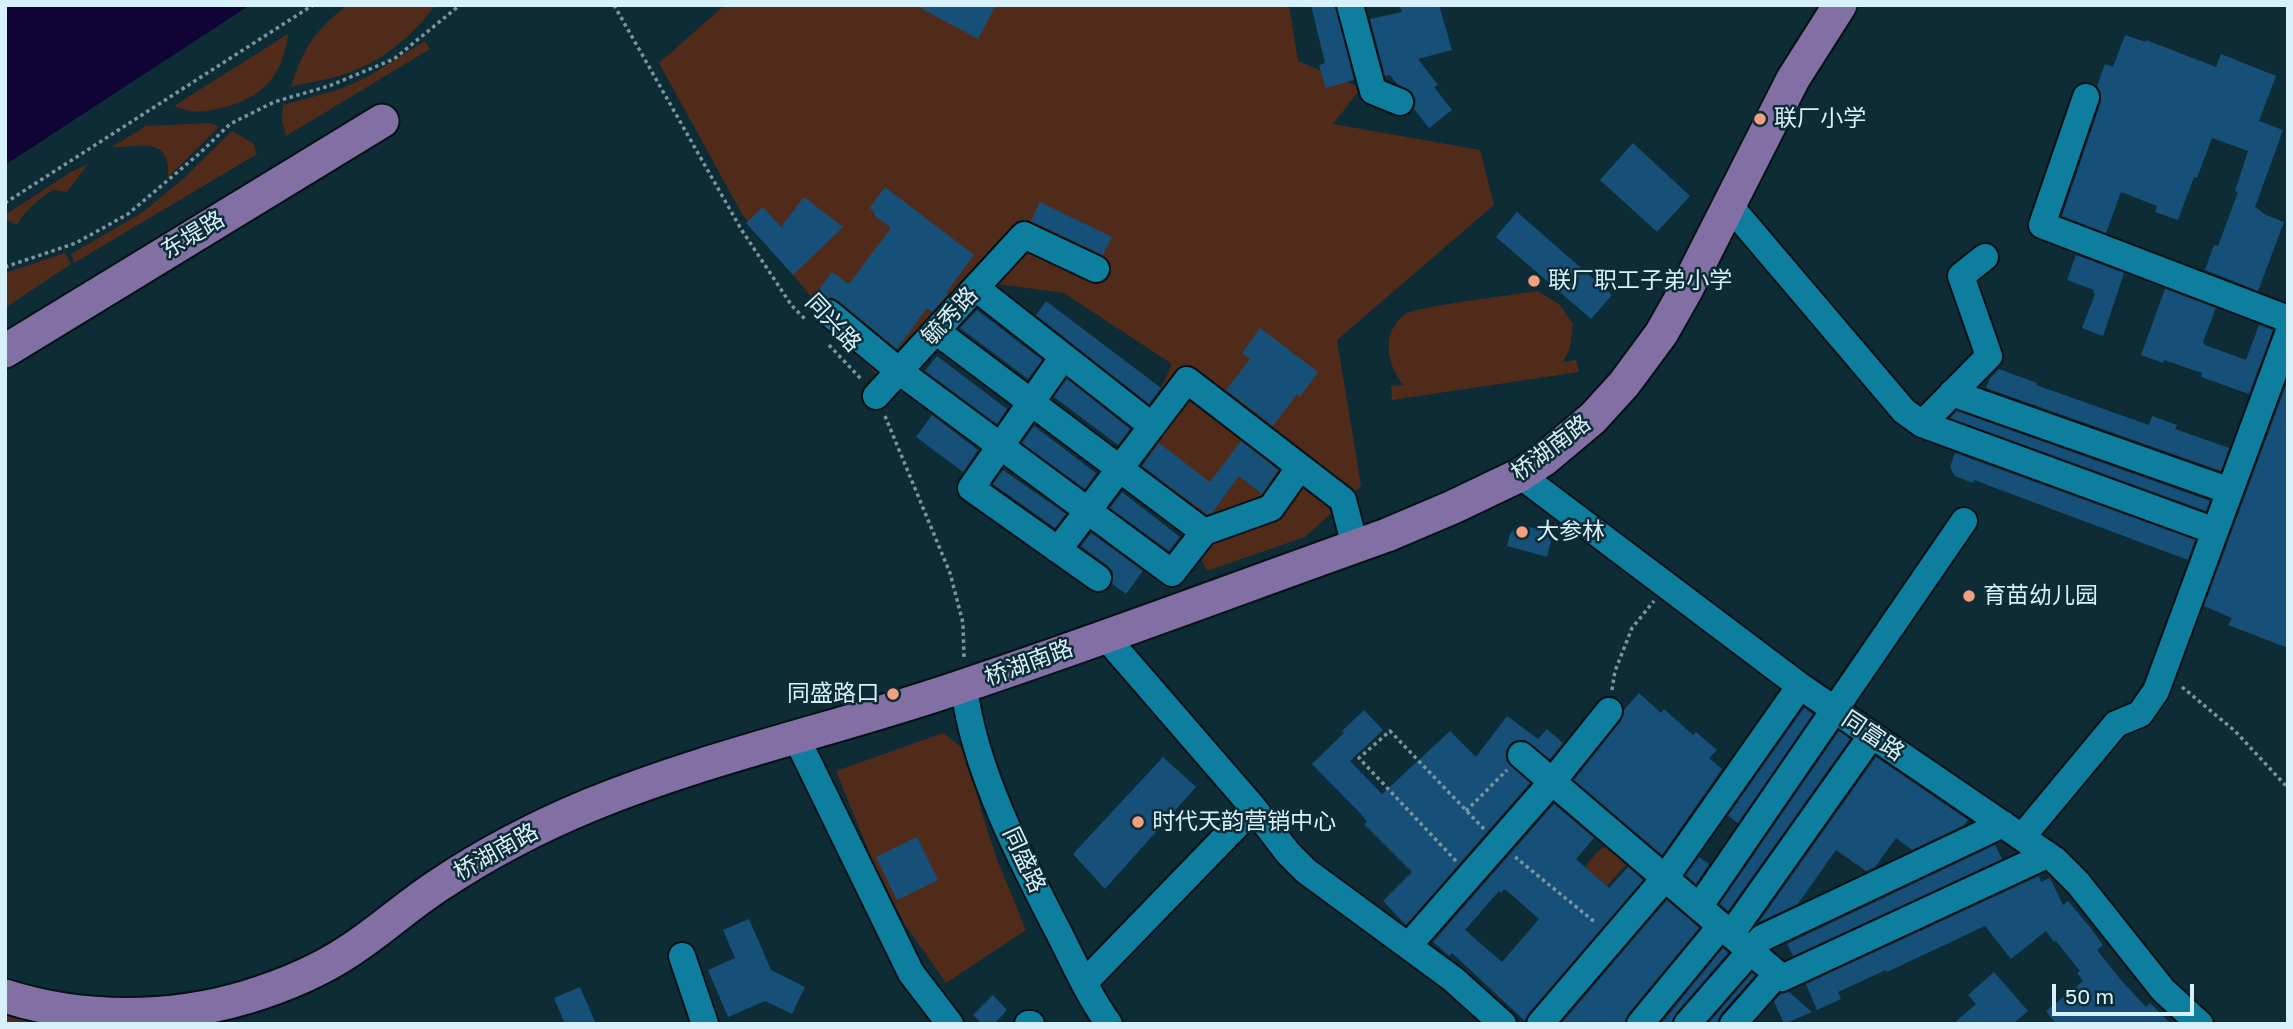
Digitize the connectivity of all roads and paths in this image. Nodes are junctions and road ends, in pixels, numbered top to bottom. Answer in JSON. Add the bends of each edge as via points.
{"nodes":[{"id":1,"x":313,"y":5,"type":"edge"},
{"id":2,"x":460,"y":5,"type":"edge"},
{"id":3,"x":614,"y":5,"type":"edge"},
{"id":4,"x":1350,"y":5,"type":"edge"},
{"id":5,"x":1840,"y":5,"type":"edge"},
{"id":6,"x":2086,"y":97,"type":"dead end"},
{"id":7,"x":1400,"y":103,"type":"dead end"},
{"id":8,"x":382,"y":121,"type":"dead end"},
{"id":9,"x":5,"y":203,"type":"edge"},
{"id":10,"x":1729,"y":205,"type":"junction"},
{"id":11,"x":1985,"y":257,"type":"dead end"},
{"id":12,"x":5,"y":267,"type":"edge"},
{"id":13,"x":1096,"y":269,"type":"dead end"},
{"id":14,"x":976,"y":288,"type":"junction"},
{"id":15,"x":819,"y":318,"type":"joint"},
{"id":16,"x":2288,"y":319,"type":"edge"},
{"id":17,"x":936,"y":331,"type":"junction"},
{"id":18,"x":2288,"y":334,"type":"edge"},
{"id":19,"x":826,"y":341,"type":"dead end"},
{"id":20,"x":5,"y":351,"type":"edge"},
{"id":21,"x":1063,"y":356,"type":"junction"},
{"id":22,"x":899,"y":371,"type":"junction"},
{"id":23,"x":1952,"y":393,"type":"junction"},
{"id":24,"x":876,"y":396,"type":"junction"},
{"id":25,"x":1031,"y":402,"type":"junction"},
{"id":26,"x":1922,"y":424,"type":"junction"},
{"id":27,"x":1152,"y":426,"type":"junction"},
{"id":28,"x":1000,"y":446,"type":"junction"},
{"id":29,"x":1300,"y":467,"type":"junction"},
{"id":30,"x":1120,"y":469,"type":"junction"},
{"id":31,"x":1520,"y":475,"type":"junction"},
{"id":32,"x":2230,"y":491,"type":"junction"},
{"id":33,"x":1088,"y":511,"type":"junction"},
{"id":34,"x":1964,"y":521,"type":"dead end"},
{"id":35,"x":2215,"y":531,"type":"junction"},
{"id":36,"x":1204,"y":532,"type":"junction"},
{"id":37,"x":1355,"y":546,"type":"junction"},
{"id":38,"x":1058,"y":550,"type":"junction"},
{"id":39,"x":1098,"y":578,"type":"dead end"},
{"id":40,"x":1666,"y":586,"type":"junction"},
{"id":41,"x":1104,"y":635,"type":"junction"},
{"id":42,"x":2163,"y":674,"type":"junction"},
{"id":43,"x":964,"y":686,"type":"junction"},
{"id":44,"x":1800,"y":686,"type":"junction"},
{"id":45,"x":1609,"y":710,"type":"joint"},
{"id":46,"x":1835,"y":710,"type":"junction"},
{"id":47,"x":1872,"y":735,"type":"junction"},
{"id":48,"x":796,"y":737,"type":"junction"},
{"id":49,"x":1521,"y":755,"type":"joint"},
{"id":50,"x":1552,"y":782,"type":"junction"},
{"id":51,"x":2288,"y":788,"type":"edge"},
{"id":52,"x":1466,"y":811,"type":"junction"},
{"id":53,"x":1241,"y":821,"type":"dead end"},
{"id":54,"x":2012,"y":830,"type":"junction"},
{"id":55,"x":1497,"y":843,"type":"junction"},
{"id":56,"x":2047,"y":855,"type":"junction"},
{"id":57,"x":1469,"y":875,"type":"junction"},
{"id":58,"x":1665,"y":878,"type":"junction"},
{"id":59,"x":1699,"y":907,"type":"junction"},
{"id":60,"x":1734,"y":937,"type":"junction"},
{"id":61,"x":1614,"y":938,"type":"junction"},
{"id":62,"x":1409,"y":946,"type":"junction"},
{"id":63,"x":682,"y":956,"type":"dead end"},
{"id":64,"x":1777,"y":974,"type":"junction"},
{"id":65,"x":1084,"y":983,"type":"junction"},
{"id":66,"x":5,"y":996,"type":"edge"},
{"id":67,"x":193,"y":1016,"type":"edge"},
{"id":68,"x":705,"y":1024,"type":"edge"},
{"id":69,"x":950,"y":1024,"type":"edge"},
{"id":70,"x":1109,"y":1024,"type":"edge"},
{"id":71,"x":1503,"y":1024,"type":"edge"},
{"id":72,"x":1540,"y":1024,"type":"edge"},
{"id":73,"x":1640,"y":1024,"type":"edge"},
{"id":74,"x":1687,"y":1024,"type":"edge"},
{"id":75,"x":1733,"y":1024,"type":"edge"},
{"id":76,"x":2200,"y":1024,"type":"edge"}],
"edges":[{"from":1,"to":9,"type":"path"},
{"from":2,"to":12,"type":"path","via":[[394,59],[274,102],[230,124],[128,214],[76,243]]},
{"from":3,"to":15,"type":"path","name":"同兴路","via":[[741,229],[792,306]]},
{"from":4,"to":7,"type":"street","via":[[1373,92]]},
{"from":5,"to":10,"type":"main road","name":"桥湖南路","via":[[1793,79]]},
{"from":6,"to":16,"type":"street","via":[[2042,225]]},
{"from":8,"to":20,"type":"main road","name":"东堤路"},
{"from":10,"to":26,"type":"street","via":[[1904,411]]},
{"from":10,"to":31,"type":"main road","name":"桥湖南路","via":[[1661,334],[1624,384],[1593,418]]},
{"from":11,"to":23,"type":"street","via":[[1961,276],[1989,356]]},
{"from":13,"to":14,"type":"street","name":"毓秀路","via":[[1024,235]]},
{"from":14,"to":17,"type":"street","name":"毓秀路"},
{"from":14,"to":21,"type":"street"},
{"from":15,"to":22,"type":"street"},
{"from":17,"to":22,"type":"street","name":"毓秀路"},
{"from":17,"to":25,"type":"street"},
{"from":18,"to":32,"type":"street"},
{"from":19,"to":24,"type":"path","name":"同兴路"},
{"from":21,"to":25,"type":"street"},
{"from":21,"to":27,"type":"street"},
{"from":22,"to":24,"type":"street","name":"毓秀路"},
{"from":22,"to":28,"type":"street"},
{"from":23,"to":26,"type":"street"},
{"from":23,"to":32,"type":"street"},
{"from":24,"to":43,"type":"path","name":"同兴路","via":[[950,573],[963,623]]},
{"from":25,"to":28,"type":"street"},
{"from":25,"to":30,"type":"street"},
{"from":26,"to":35,"type":"street"},
{"from":27,"to":29,"type":"street","via":[[1187,380]]},
{"from":27,"to":30,"type":"street"},
{"from":28,"to":33,"type":"street"},
{"from":28,"to":38,"type":"street","via":[[971,488]]},
{"from":29,"to":36,"type":"street","via":[[1271,508]]},
{"from":29,"to":37,"type":"street","via":[[1343,500]]},
{"from":30,"to":33,"type":"street"},
{"from":30,"to":36,"type":"street"},
{"from":31,"to":37,"type":"main road","name":"桥湖南路"},
{"from":31,"to":40,"type":"street","name":"同富路"},
{"from":32,"to":35,"type":"street"},
{"from":33,"to":36,"type":"street","via":[[1172,573]]},
{"from":33,"to":38,"type":"street"},
{"from":34,"to":46,"type":"street"},
{"from":35,"to":42,"type":"street"},
{"from":37,"to":41,"type":"main road","name":"桥湖南路"},
{"from":38,"to":39,"type":"street"},
{"from":40,"to":44,"type":"street","name":"同富路"},
{"from":40,"to":45,"type":"path","via":[[1632,628],[1615,671]]},
{"from":41,"to":43,"type":"main road","name":"桥湖南路"},
{"from":41,"to":62,"type":"street","via":[[1288,853]]},
{"from":42,"to":51,"type":"path","via":[[2235,731]]},
{"from":42,"to":54,"type":"street","via":[[2140,713],[2116,724]]},
{"from":43,"to":48,"type":"main road","name":"桥湖南路"},
{"from":43,"to":65,"type":"street","name":"同盛路","via":[[972,733],[998,805]]},
{"from":44,"to":46,"type":"street","name":"同富路"},
{"from":44,"to":58,"type":"street"},
{"from":45,"to":50,"type":"street"},
{"from":46,"to":47,"type":"street","name":"同富路"},
{"from":46,"to":59,"type":"street"},
{"from":47,"to":54,"type":"street","name":"同富路"},
{"from":47,"to":60,"type":"street"},
{"from":48,"to":67,"type":"main road","name":"桥湖南路","via":[[651,781],[528,833],[435,887],[315,971]]},
{"from":48,"to":69,"type":"street","via":[[911,973]]},
{"from":49,"to":50,"type":"street"},
{"from":49,"to":52,"type":"path"},
{"from":50,"to":55,"type":"street"},
{"from":50,"to":58,"type":"street"},
{"from":52,"to":55,"type":"path"},
{"from":52,"to":57,"type":"path","via":[[1390,731],[1359,758]]},
{"from":53,"to":65,"type":"street"},
{"from":54,"to":56,"type":"street","name":"同富路"},
{"from":54,"to":60,"type":"street","via":[[1762,938]]},
{"from":55,"to":57,"type":"street"},
{"from":55,"to":61,"type":"path"},
{"from":56,"to":64,"type":"street","via":[[1782,978]]},
{"from":56,"to":76,"type":"street","name":"同富路","via":[[2078,883],[2163,990]]},
{"from":57,"to":62,"type":"street"},
{"from":58,"to":59,"type":"street"},
{"from":58,"to":61,"type":"street"},
{"from":59,"to":60,"type":"street"},
{"from":60,"to":64,"type":"street"},
{"from":60,"to":73,"type":"street"},
{"from":60,"to":74,"type":"street"},
{"from":61,"to":72,"type":"street"},
{"from":62,"to":71,"type":"street"},
{"from":63,"to":68,"type":"street"},
{"from":64,"to":75,"type":"street"},
{"from":65,"to":70,"type":"street","name":"同盛路"},
{"from":66,"to":67,"type":"main road","name":"桥湖南路","via":[[94,1013]]}]}
